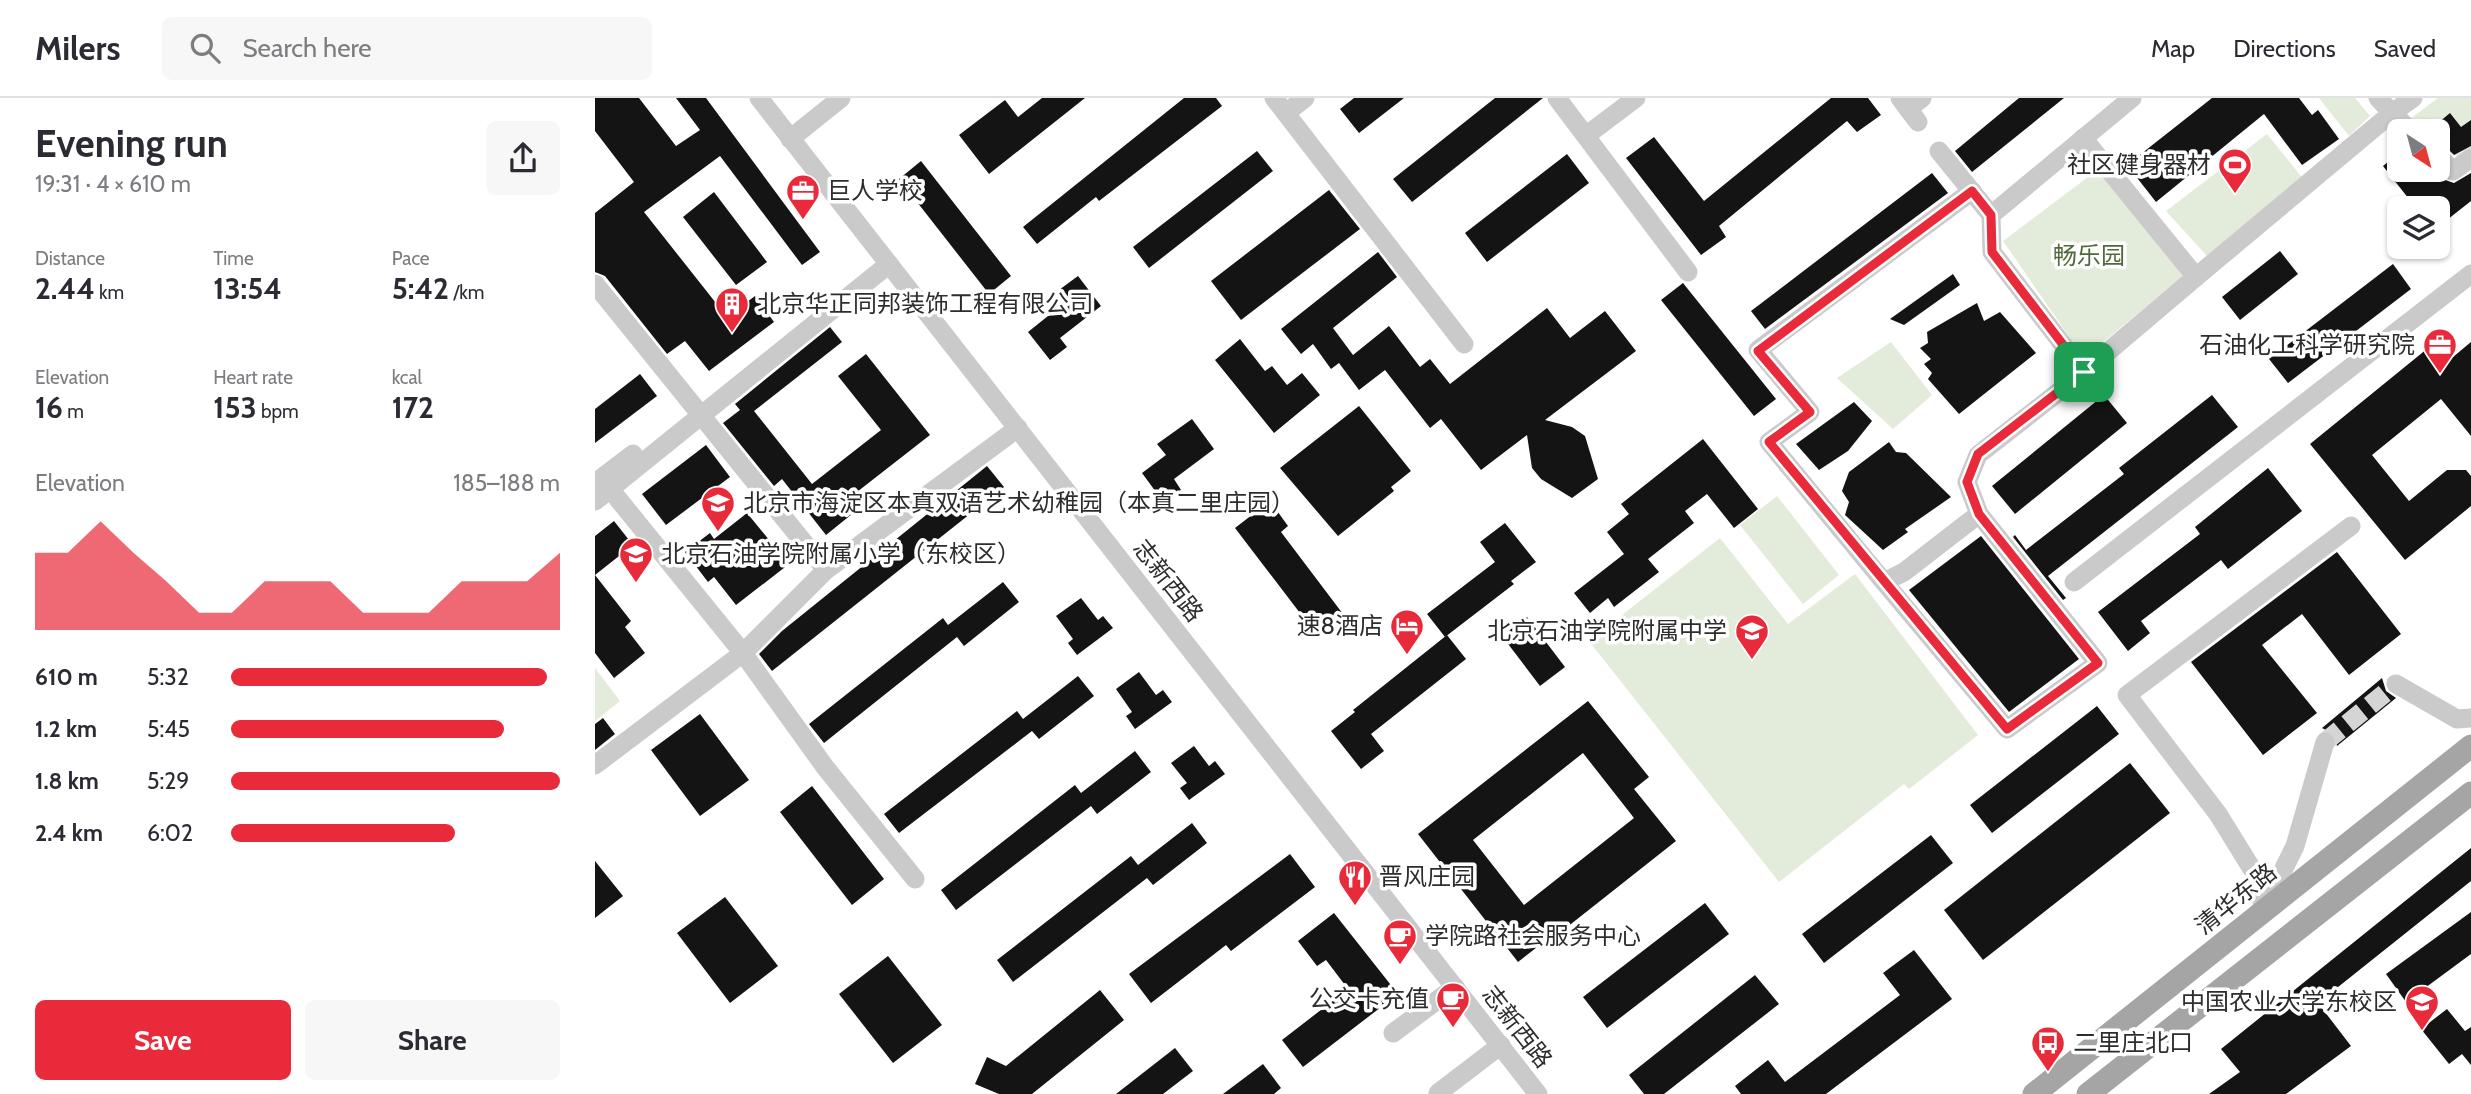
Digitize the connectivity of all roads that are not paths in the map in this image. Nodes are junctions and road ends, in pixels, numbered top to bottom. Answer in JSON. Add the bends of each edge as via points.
{"nodes":[{"id":1,"x":759,"y":98,"type":"edge"},
{"id":2,"x":841,"y":98,"type":"edge"},
{"id":3,"x":1305,"y":98,"type":"edge"},
{"id":4,"x":1557,"y":98,"type":"edge"},
{"id":5,"x":1636,"y":98,"type":"edge"},
{"id":6,"x":2132,"y":98,"type":"edge"},
{"id":7,"x":2413,"y":98,"type":"edge"},
{"id":8,"x":2385,"y":105,"type":"edge"},
{"id":9,"x":1280,"y":106,"type":"edge"},
{"id":10,"x":2399,"y":119,"type":"edge"},
{"id":11,"x":1587,"y":135,"type":"junction"},
{"id":12,"x":2083,"y":138,"type":"junction"},
{"id":13,"x":790,"y":139,"type":"junction"},
{"id":14,"x":1939,"y":151,"type":"dead end"},
{"id":15,"x":2471,"y":158,"type":"edge"},
{"id":16,"x":2450,"y":168,"type":"edge"},
{"id":17,"x":1972,"y":191,"type":"junction"},
{"id":18,"x":1991,"y":215,"type":"junction"},
{"id":19,"x":889,"y":264,"type":"junction"},
{"id":20,"x":1688,"y":272,"type":"dead end"},
{"id":21,"x":2471,"y":274,"type":"edge"},
{"id":22,"x":2196,"y":277,"type":"junction"},
{"id":23,"x":595,"y":284,"type":"edge"},
{"id":24,"x":595,"y":295,"type":"edge"},
{"id":25,"x":1464,"y":344,"type":"dead end"},
{"id":26,"x":2084,"y":372,"type":"junction"},
{"id":27,"x":702,"y":415,"type":"junction"},
{"id":28,"x":1019,"y":428,"type":"junction"},
{"id":29,"x":600,"y":491,"type":"edge"},
{"id":30,"x":1979,"y":514,"type":"junction"},
{"id":31,"x":2351,"y":526,"type":"dead end"},
{"id":32,"x":827,"y":570,"type":"junction"},
{"id":33,"x":1884,"y":582,"type":"junction"},
{"id":34,"x":2074,"y":582,"type":"dead end"},
{"id":35,"x":743,"y":653,"type":"junction"},
{"id":36,"x":2396,"y":684,"type":"dead end"},
{"id":37,"x":2471,"y":718,"type":"edge"},
{"id":38,"x":2325,"y":742,"type":"tunnel mouth"},
{"id":39,"x":2471,"y":746,"type":"edge"},
{"id":40,"x":595,"y":765,"type":"edge"},
{"id":41,"x":2471,"y":793,"type":"edge"},
{"id":42,"x":915,"y":879,"type":"dead end"},
{"id":43,"x":2263,"y":911,"type":"junction"},
{"id":44,"x":2230,"y":937,"type":"junction"},
{"id":45,"x":2252,"y":967,"type":"junction"},
{"id":46,"x":1455,"y":987,"type":"junction"},
{"id":47,"x":1393,"y":1033,"type":"dead end"},
{"id":48,"x":1501,"y":1045,"type":"junction"},
{"id":49,"x":1438,"y":1093,"type":"edge"},
{"id":50,"x":1538,"y":1094,"type":"edge"},
{"id":51,"x":2034,"y":1094,"type":"edge"},
{"id":52,"x":2088,"y":1094,"type":"edge"}],
"edges":[{"from":1,"to":13,"type":"street","name":"志新西路"},
{"from":2,"to":13,"type":"street"},
{"from":3,"to":9,"type":"street"},
{"from":4,"to":11,"type":"street"},
{"from":5,"to":11,"type":"street"},
{"from":6,"to":12,"type":"street"},
{"from":7,"to":8,"type":"street"},
{"from":8,"to":10,"type":"street"},
{"from":8,"to":22,"type":"street"},
{"from":9,"to":25,"type":"street"},
{"from":11,"to":20,"type":"street"},
{"from":12,"to":18,"type":"street"},
{"from":12,"to":22,"type":"street"},
{"from":13,"to":19,"type":"street","name":"志新西路"},
{"from":14,"to":17,"type":"street"},
{"from":15,"to":16,"type":"street","via":[[2453,171]]},
{"from":17,"to":18,"type":"street"},
{"from":17,"to":33,"type":"street","via":[[1758,351],[1810,412],[1769,442]]},
{"from":18,"to":26,"type":"street","via":[[1992,252]]},
{"from":19,"to":27,"type":"street"},
{"from":19,"to":28,"type":"street","name":"志新西路"},
{"from":21,"to":34,"type":"street"},
{"from":22,"to":26,"type":"street"},
{"from":23,"to":27,"type":"street"},
{"from":24,"to":29,"type":"street","via":[[686,413]]},
{"from":26,"to":30,"type":"street","via":[[1978,454],[1967,482]]},
{"from":27,"to":29,"type":"street"},
{"from":27,"to":32,"type":"street"},
{"from":28,"to":32,"type":"street"},
{"from":28,"to":46,"type":"street","name":"志新西路"},
{"from":29,"to":35,"type":"street"},
{"from":30,"to":33,"type":"street","via":[[1904,572]]},
{"from":30,"to":33,"type":"street","via":[[2098,663],[2007,729]]},
{"from":31,"to":43,"type":"street","via":[[2127,695],[2218,814],[2260,882]]},
{"from":32,"to":35,"type":"street"},
{"from":35,"to":40,"type":"street"},
{"from":35,"to":42,"type":"street"},
{"from":36,"to":37,"type":"street","via":[[2457,719]]},
{"from":38,"to":43,"type":"street","via":[[2295,846]]},
{"from":39,"to":43,"type":"main road","name":"清华东路"},
{"from":41,"to":45,"type":"main road"},
{"from":43,"to":44,"type":"main road","name":"清华东路"},
{"from":44,"to":45,"type":"main road"},
{"from":44,"to":51,"type":"main road","name":"清华东路"},
{"from":45,"to":52,"type":"main road"},
{"from":46,"to":47,"type":"street"},
{"from":46,"to":48,"type":"street","name":"志新西路"},
{"from":48,"to":49,"type":"street"},
{"from":48,"to":50,"type":"street","name":"志新西路"}]}
